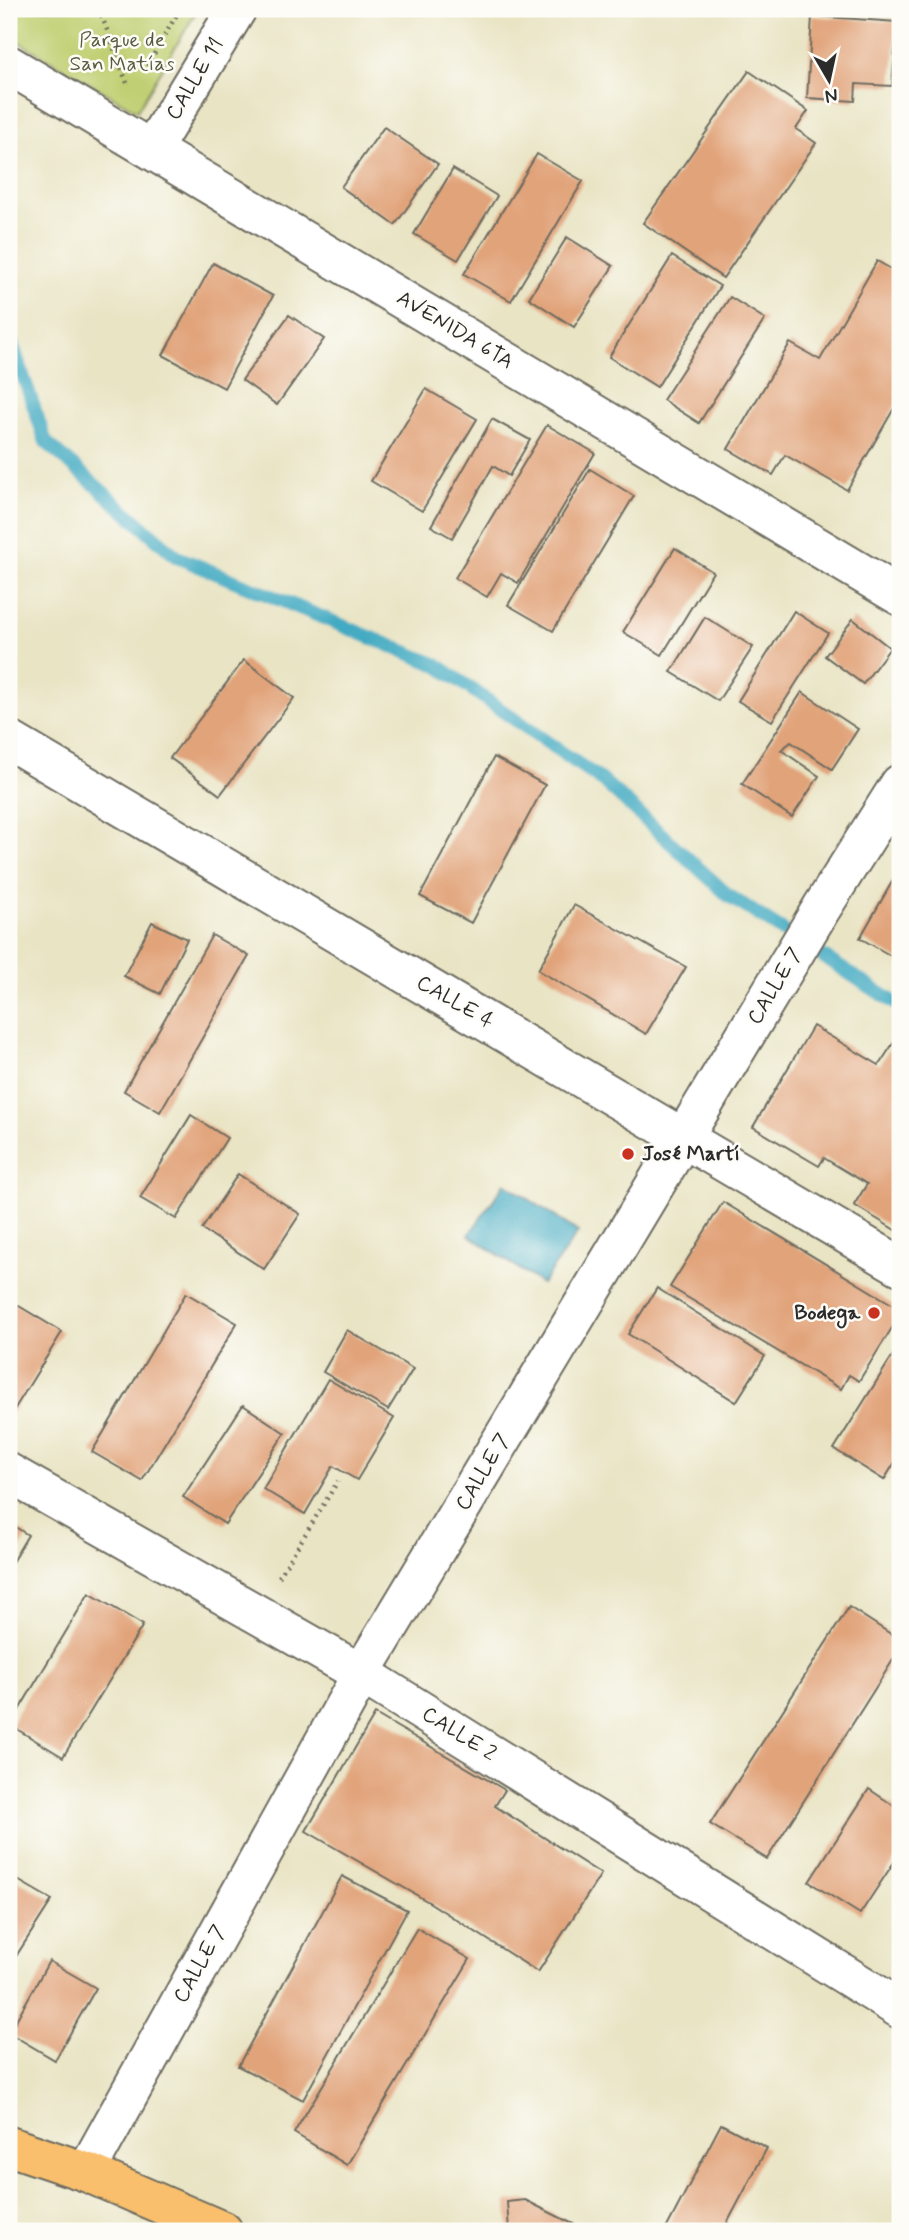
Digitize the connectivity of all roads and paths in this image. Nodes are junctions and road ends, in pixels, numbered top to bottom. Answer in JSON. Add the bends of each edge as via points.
{"nodes":[{"id":1,"x":180,"y":9,"type":"edge"},
{"id":2,"x":237,"y":9,"type":"edge"},
{"id":3,"x":9,"y":65,"type":"edge"},
{"id":4,"x":143,"y":72,"type":"dead end"},
{"id":5,"x":152,"y":149,"type":"junction"},
{"id":6,"x":900,"y":596,"type":"edge"},
{"id":7,"x":9,"y":740,"type":"edge"},
{"id":8,"x":900,"y":784,"type":"edge"},
{"id":9,"x":685,"y":1138,"type":"junction"},
{"id":10,"x":900,"y":1266,"type":"edge"},
{"id":11,"x":9,"y":1473,"type":"edge"},
{"id":12,"x":338,"y":1482,"type":"dead end"},
{"id":13,"x":256,"y":1612,"type":"junction"},
{"id":14,"x":362,"y":1674,"type":"junction"},
{"id":15,"x":900,"y":2009,"type":"edge"},
{"id":16,"x":9,"y":2146,"type":"edge"},
{"id":17,"x":86,"y":2172,"type":"junction"},
{"id":18,"x":223,"y":2231,"type":"edge"}],
"edges":[{"from":1,"to":4,"type":"path"},
{"from":2,"to":5,"type":"street","name":"CALLE 11"},
{"from":3,"to":5,"type":"street","name":"AVENIDA 6TA"},
{"from":5,"to":6,"type":"street","name":"AVENIDA 6TA"},
{"from":7,"to":9,"type":"street","name":"CALLE 4"},
{"from":8,"to":9,"type":"street","name":"CALLE 7"},
{"from":9,"to":10,"type":"street","name":"CALLE 4"},
{"from":9,"to":14,"type":"street","name":"CALLE 7"},
{"from":11,"to":13,"type":"street","name":"CALLE 2"},
{"from":12,"to":13,"type":"path"},
{"from":13,"to":14,"type":"street","name":"CALLE 2"},
{"from":14,"to":15,"type":"street","name":"CALLE 2"},
{"from":14,"to":17,"type":"street","name":"CALLE 7"},
{"from":16,"to":17,"type":"main road"},
{"from":17,"to":18,"type":"main road"}]}
